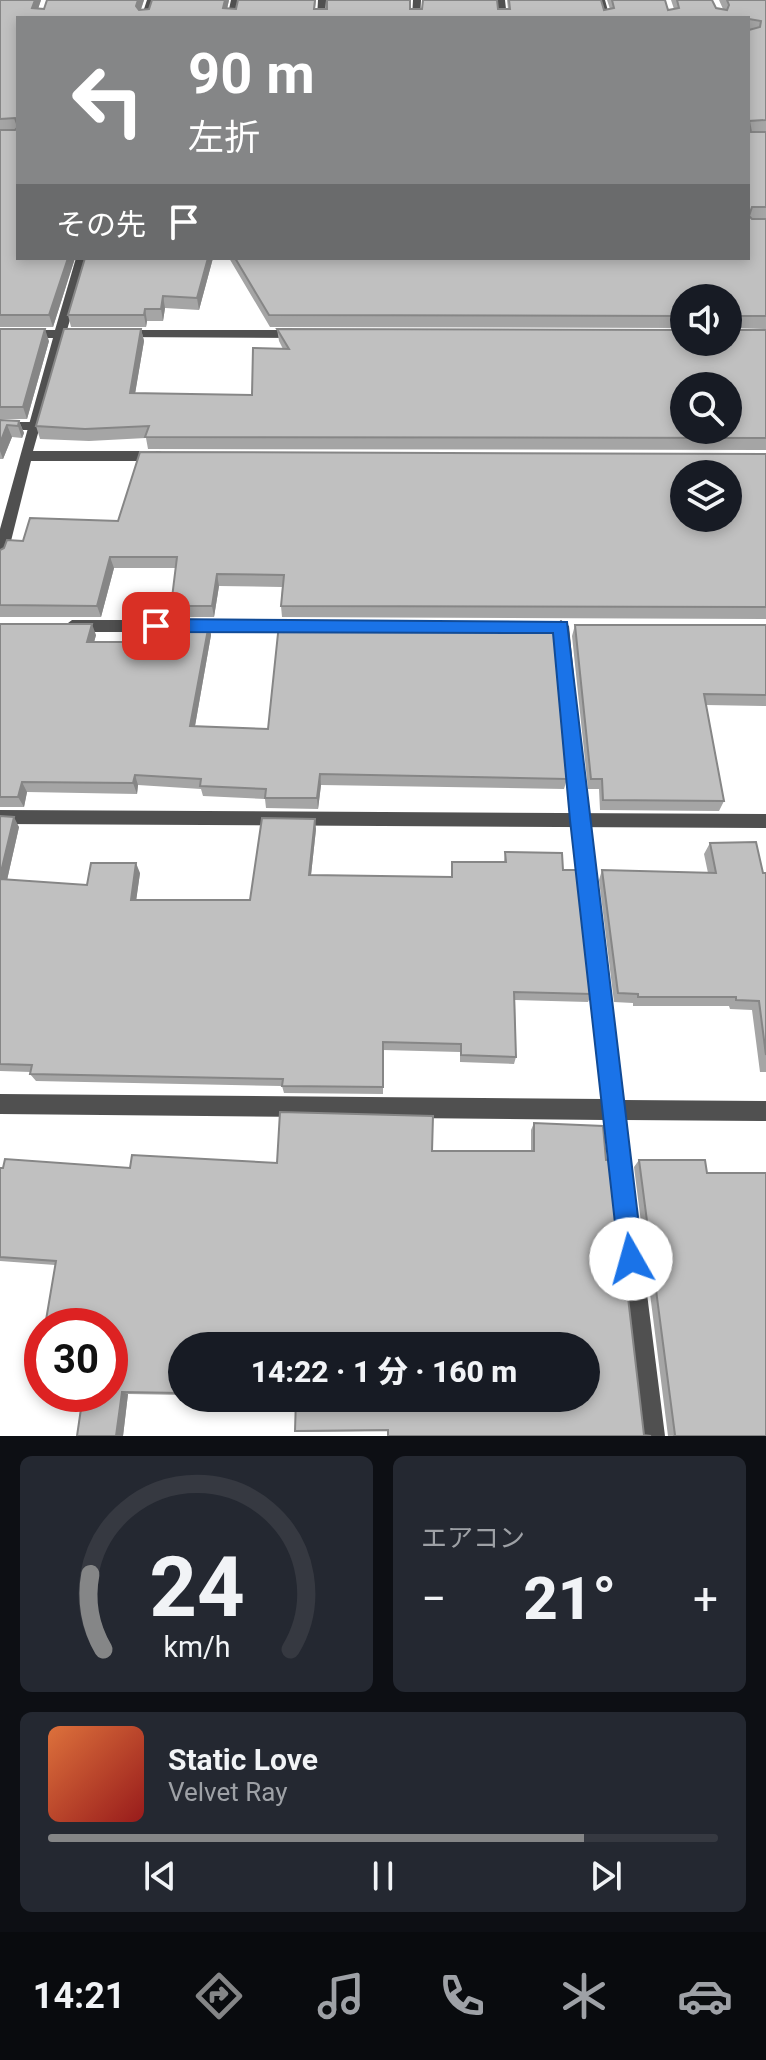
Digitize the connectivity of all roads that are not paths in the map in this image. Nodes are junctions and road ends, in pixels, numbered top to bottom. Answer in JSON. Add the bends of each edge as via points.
{"nodes":[{"id":1,"x":81,"y":260,"type":"edge"},
{"id":2,"x":0,"y":334,"type":"edge"},
{"id":3,"x":60,"y":334,"type":"junction"},
{"id":4,"x":92,"y":334,"type":"edge"},
{"id":5,"x":108,"y":334,"type":"edge"},
{"id":6,"x":316,"y":334,"type":"edge"},
{"id":7,"x":0,"y":426,"type":"edge"},
{"id":8,"x":34,"y":426,"type":"junction"},
{"id":9,"x":25,"y":456,"type":"junction"},
{"id":10,"x":183,"y":457,"type":"edge"},
{"id":11,"x":0,"y":557,"type":"edge"},
{"id":12,"x":62,"y":626,"type":"edge"},
{"id":13,"x":312,"y":626,"type":"edge"},
{"id":14,"x":561,"y":626,"type":"edge"},
{"id":15,"x":0,"y":817,"type":"edge"},
{"id":16,"x":579,"y":820,"type":"junction"},
{"id":17,"x":766,"y":821,"type":"edge"},
{"id":18,"x":0,"y":1104,"type":"edge"},
{"id":19,"x":613,"y":1111,"type":"junction"},
{"id":20,"x":766,"y":1111,"type":"edge"},
{"id":21,"x":653,"y":1436,"type":"edge"}],
"edges":[{"from":1,"to":3,"type":"street"},
{"from":2,"to":3,"type":"street"},
{"from":3,"to":4,"type":"street"},
{"from":3,"to":8,"type":"street"},
{"from":5,"to":6,"type":"street"},
{"from":7,"to":8,"type":"street"},
{"from":8,"to":9,"type":"street"},
{"from":9,"to":10,"type":"street"},
{"from":9,"to":11,"type":"street"},
{"from":12,"to":13,"type":"street"},
{"from":14,"to":16,"type":"street"},
{"from":15,"to":16,"type":"street"},
{"from":16,"to":17,"type":"street"},
{"from":16,"to":19,"type":"street"},
{"from":18,"to":19,"type":"street"},
{"from":19,"to":20,"type":"street"},
{"from":19,"to":21,"type":"street"}]}
